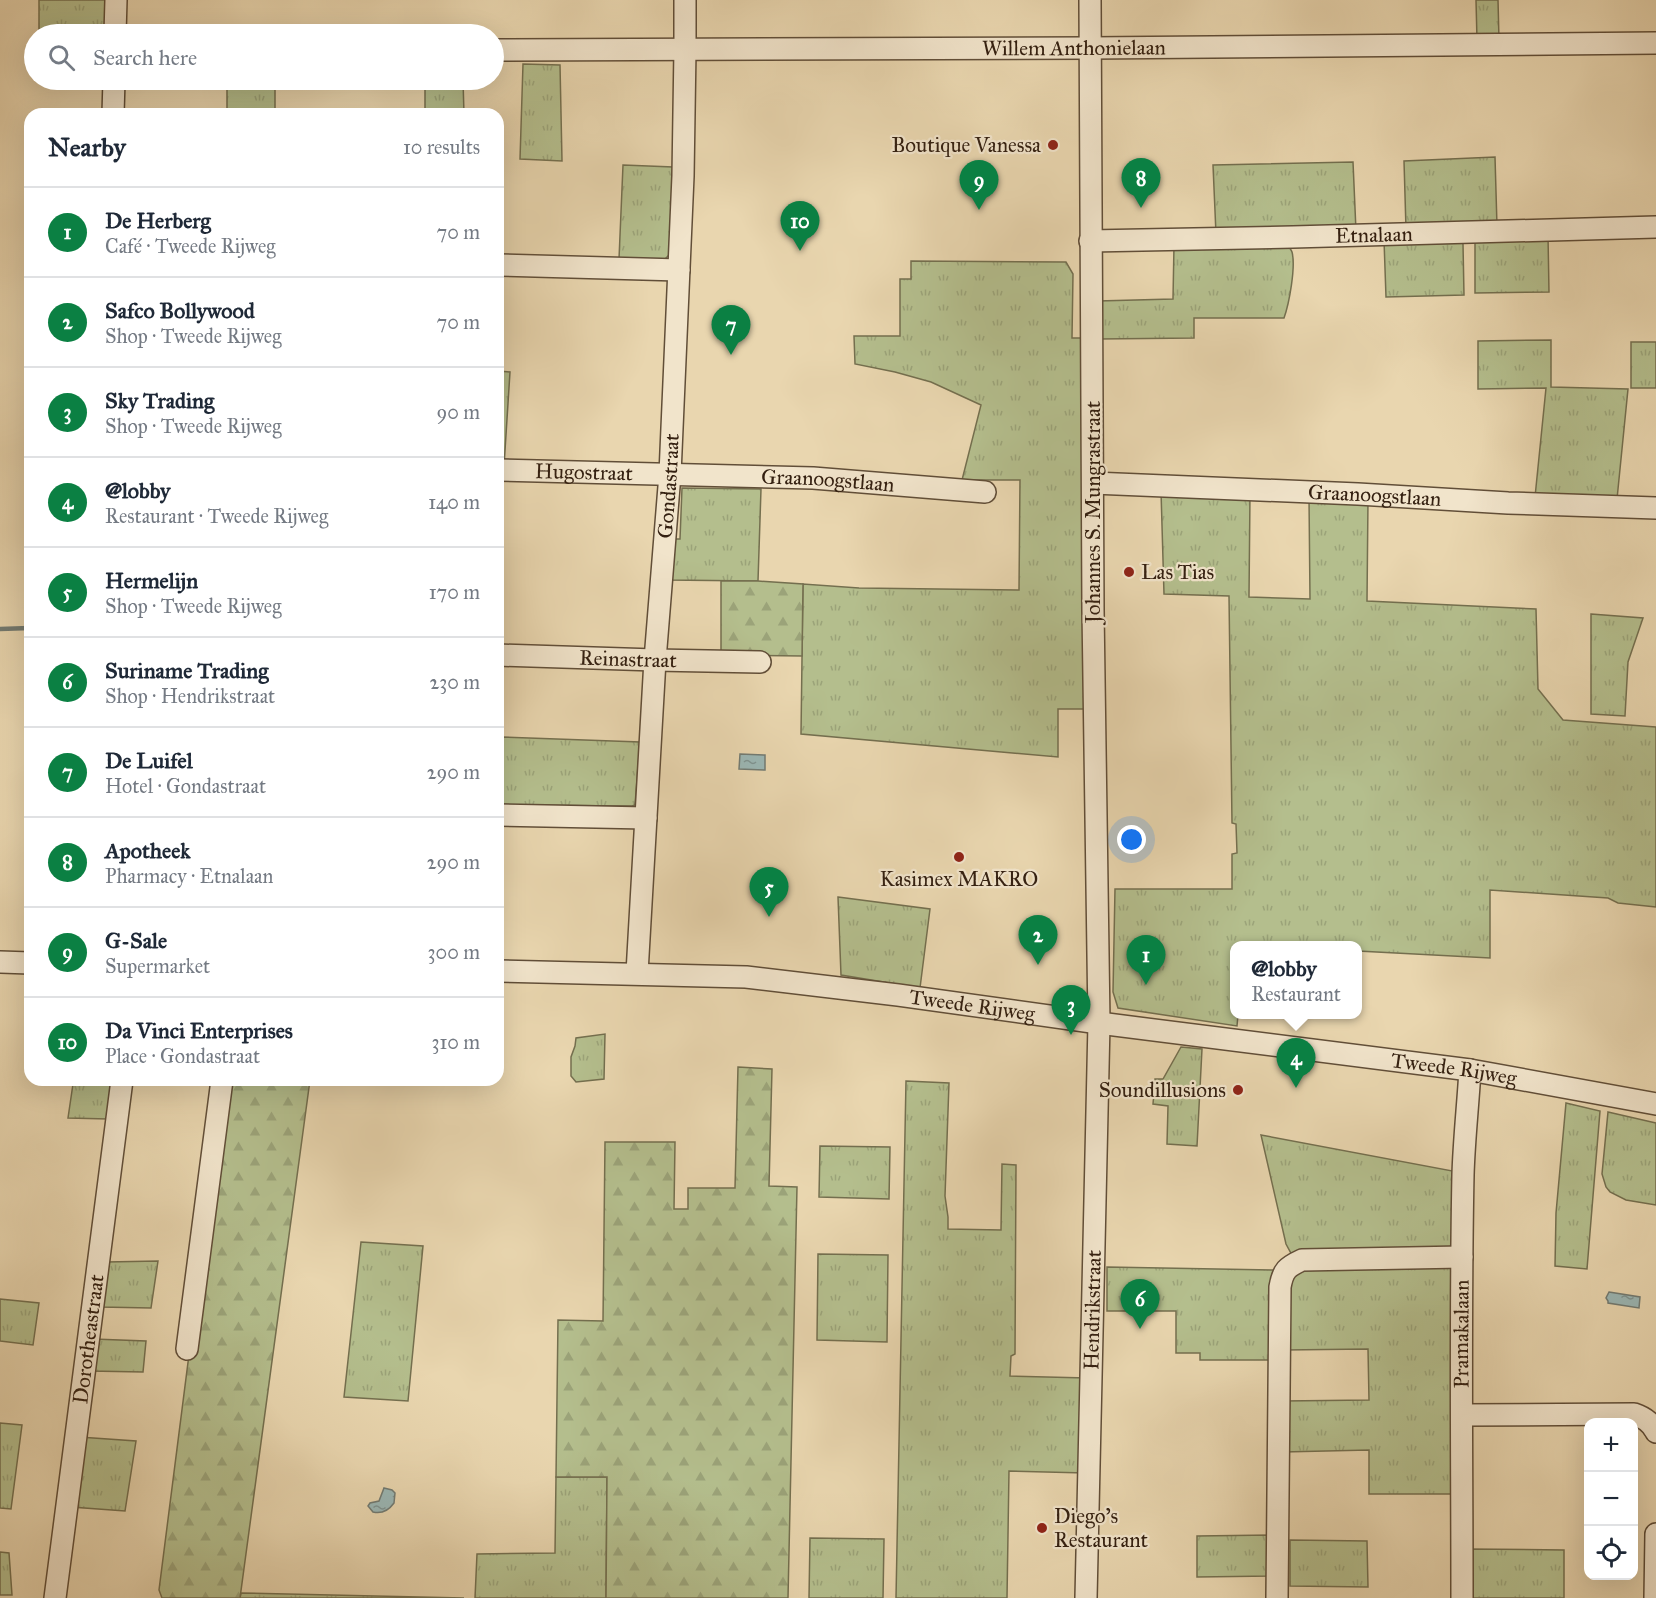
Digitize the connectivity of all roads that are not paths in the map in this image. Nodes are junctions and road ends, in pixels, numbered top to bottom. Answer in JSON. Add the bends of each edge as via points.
{"nodes":[{"id":1,"x":116,"y":0,"type":"edge"},
{"id":2,"x":685,"y":0,"type":"edge"},
{"id":3,"x":1090,"y":0,"type":"edge"},
{"id":4,"x":116,"y":24,"type":"edge"},
{"id":5,"x":1656,"y":43,"type":"edge"},
{"id":6,"x":1090,"y":48,"type":"junction"},
{"id":7,"x":685,"y":49,"type":"junction"},
{"id":8,"x":504,"y":50,"type":"edge"},
{"id":9,"x":114,"y":90,"type":"edge"},
{"id":10,"x":113,"y":108,"type":"edge"},
{"id":11,"x":1656,"y":227,"type":"edge"},
{"id":12,"x":1090,"y":241,"type":"junction"},
{"id":13,"x":504,"y":265,"type":"edge"},
{"id":14,"x":679,"y":270,"type":"junction"},
{"id":15,"x":504,"y":470,"type":"edge"},
{"id":16,"x":670,"y":474,"type":"junction"},
{"id":17,"x":1093,"y":483,"type":"junction"},
{"id":18,"x":985,"y":492,"type":"dead end"},
{"id":19,"x":1656,"y":508,"type":"edge"},
{"id":20,"x":504,"y":655,"type":"edge"},
{"id":21,"x":655,"y":660,"type":"junction"},
{"id":22,"x":760,"y":662,"type":"dead end"},
{"id":23,"x":504,"y":815,"type":"edge"},
{"id":24,"x":646,"y":818,"type":"junction"},
{"id":25,"x":0,"y":962,"type":"edge"},
{"id":26,"x":24,"y":963,"type":"edge"},
{"id":27,"x":504,"y":971,"type":"edge"},
{"id":28,"x":637,"y":973,"type":"junction"},
{"id":29,"x":1099,"y":1023,"type":"junction"},
{"id":30,"x":1470,"y":1070,"type":"junction"},
{"id":31,"x":121,"y":1086,"type":"edge"},
{"id":32,"x":221,"y":1086,"type":"edge"},
{"id":33,"x":1656,"y":1104,"type":"edge"},
{"id":34,"x":1462,"y":1257,"type":"junction"},
{"id":35,"x":187,"y":1349,"type":"dead end"},
{"id":36,"x":1462,"y":1415,"type":"junction"},
{"id":37,"x":1656,"y":1432,"type":"edge"},
{"id":38,"x":1656,"y":1534,"type":"edge"},
{"id":39,"x":55,"y":1598,"type":"edge"},
{"id":40,"x":1086,"y":1598,"type":"edge"},
{"id":41,"x":1277,"y":1598,"type":"edge"},
{"id":42,"x":1462,"y":1598,"type":"edge"},
{"id":43,"x":1655,"y":1598,"type":"edge"}],
"edges":[{"from":1,"to":4,"type":"street"},
{"from":2,"to":7,"type":"street","name":"Gondastraat"},
{"from":3,"to":6,"type":"street","name":"Johannes S. Mungrastraat"},
{"from":5,"to":6,"type":"street","name":"Willem Anthonielaan"},
{"from":6,"to":7,"type":"street","name":"Willem Anthonielaan"},
{"from":6,"to":12,"type":"street","name":"Johannes S. Mungrastraat"},
{"from":7,"to":8,"type":"street","name":"Willem Anthonielaan"},
{"from":7,"to":14,"type":"street","name":"Gondastraat"},
{"from":9,"to":10,"type":"street"},
{"from":11,"to":12,"type":"street","name":"Etnalaan"},
{"from":12,"to":17,"type":"street","name":"Johannes S. Mungrastraat"},
{"from":13,"to":14,"type":"street"},
{"from":14,"to":16,"type":"street","name":"Gondastraat"},
{"from":15,"to":16,"type":"street","name":"Hugostraat"},
{"from":16,"to":18,"type":"street","name":"Graanoogstlaan","via":[[813,478]]},
{"from":16,"to":21,"type":"street","name":"Gondastraat"},
{"from":17,"to":19,"type":"street","name":"Graanoogstlaan"},
{"from":17,"to":29,"type":"street","name":"Johannes S. Mungrastraat"},
{"from":20,"to":21,"type":"street","name":"Reinastraat"},
{"from":21,"to":22,"type":"street","name":"Reinastraat"},
{"from":21,"to":24,"type":"street","name":"Gondastraat"},
{"from":23,"to":24,"type":"street"},
{"from":24,"to":28,"type":"street","name":"Gondastraat"},
{"from":25,"to":26,"type":"street"},
{"from":27,"to":28,"type":"street","name":"Tweede Rijweg"},
{"from":28,"to":29,"type":"street","name":"Tweede Rijweg","via":[[746,976]]},
{"from":29,"to":30,"type":"street","name":"Tweede Rijweg"},
{"from":29,"to":40,"type":"street","name":"Hendrikstraat"},
{"from":30,"to":33,"type":"street","name":"Tweede Rijweg"},
{"from":30,"to":34,"type":"street","name":"Pramakalaan"},
{"from":31,"to":39,"type":"street","name":"Dorotheastraat"},
{"from":32,"to":35,"type":"street"},
{"from":34,"to":36,"type":"street","name":"Pramakalaan"},
{"from":34,"to":41,"type":"street","via":[[1302,1260],[1282,1276]]},
{"from":36,"to":37,"type":"street","via":[[1634,1414],[1648,1421]]},
{"from":36,"to":42,"type":"street","name":"Pramakalaan"},
{"from":38,"to":43,"type":"street"}]}
